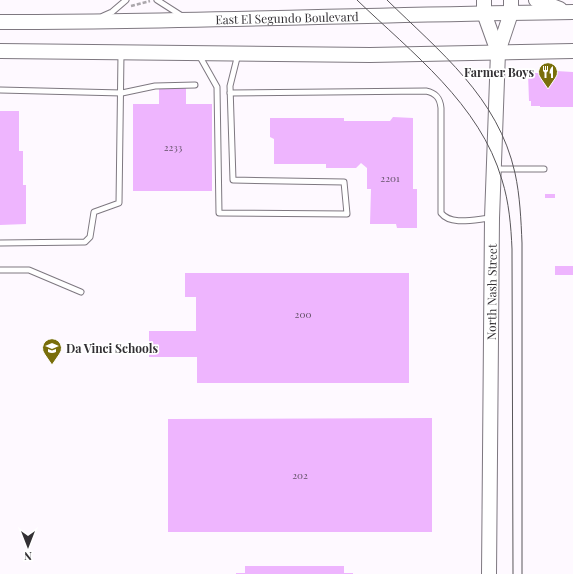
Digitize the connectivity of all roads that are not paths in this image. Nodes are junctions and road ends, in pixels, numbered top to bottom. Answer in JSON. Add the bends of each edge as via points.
{"nodes":[{"id":1,"x":126,"y":0,"type":"edge"},
{"id":2,"x":157,"y":0,"type":"edge"},
{"id":3,"x":536,"y":0,"type":"edge"},
{"id":4,"x":484,"y":6,"type":"edge"},
{"id":5,"x":511,"y":6,"type":"edge"},
{"id":6,"x":570,"y":12,"type":"edge"},
{"id":7,"x":186,"y":19,"type":"junction"},
{"id":8,"x":0,"y":22,"type":"edge"},
{"id":9,"x":91,"y":22,"type":"junction"},
{"id":10,"x":0,"y":51,"type":"edge"},
{"id":11,"x":573,"y":51,"type":"edge"},
{"id":12,"x":498,"y":52,"type":"junction"},
{"id":13,"x":121,"y":54,"type":"junction"},
{"id":14,"x":198,"y":54,"type":"junction"},
{"id":15,"x":238,"y":54,"type":"junction"},
{"id":16,"x":195,"y":85,"type":"dead end"},
{"id":17,"x":0,"y":90,"type":"edge"},
{"id":18,"x":122,"y":93,"type":"junction"},
{"id":19,"x":230,"y":93,"type":"junction"},
{"id":20,"x":494,"y":169,"type":"junction"},
{"id":21,"x":544,"y":169,"type":"dead end"},
{"id":22,"x":492,"y":218,"type":"junction"},
{"id":23,"x":0,"y":243,"type":"edge"},
{"id":24,"x":0,"y":270,"type":"edge"},
{"id":25,"x":80,"y":292,"type":"dead end"},
{"id":26,"x":489,"y":574,"type":"edge"}],
"edges":[{"from":1,"to":9,"type":"lane","via":[[112,12]]},
{"from":2,"to":7,"type":"lane"},
{"from":3,"to":6,"type":"main road"},
{"from":4,"to":5,"type":"main road","name":"East El Segundo Boulevard"},
{"from":4,"to":7,"type":"main road","name":"East El Segundo Boulevard"},
{"from":4,"to":12,"type":"main road"},
{"from":5,"to":6,"type":"main road","name":"East El Segundo Boulevard"},
{"from":5,"to":12,"type":"main road","name":"North Nash Street"},
{"from":7,"to":9,"type":"main road","name":"East El Segundo Boulevard"},
{"from":8,"to":9,"type":"main road","name":"East El Segundo Boulevard"},
{"from":10,"to":13,"type":"main road"},
{"from":11,"to":12,"type":"main road"},
{"from":12,"to":15,"type":"main road"},
{"from":12,"to":20,"type":"main road","name":"North Nash Street"},
{"from":13,"to":14,"type":"main road"},
{"from":13,"to":18,"type":"lane"},
{"from":14,"to":15,"type":"main road"},
{"from":14,"to":19,"type":"lane","via":[[217,87],[219,212],[347,214],[344,182],[233,180]]},
{"from":15,"to":19,"type":"lane"},
{"from":16,"to":18,"type":"lane","via":[[155,86]]},
{"from":17,"to":18,"type":"lane"},
{"from":18,"to":23,"type":"lane","via":[[119,203],[94,212],[90,237],[85,242]]},
{"from":19,"to":22,"type":"lane","via":[[433,92],[441,108],[441,213],[451,220]]},
{"from":20,"to":21,"type":"lane"},
{"from":20,"to":22,"type":"main road","name":"North Nash Street"},
{"from":22,"to":26,"type":"main road","name":"North Nash Street"},
{"from":24,"to":25,"type":"lane","via":[[28,270]]}]}
